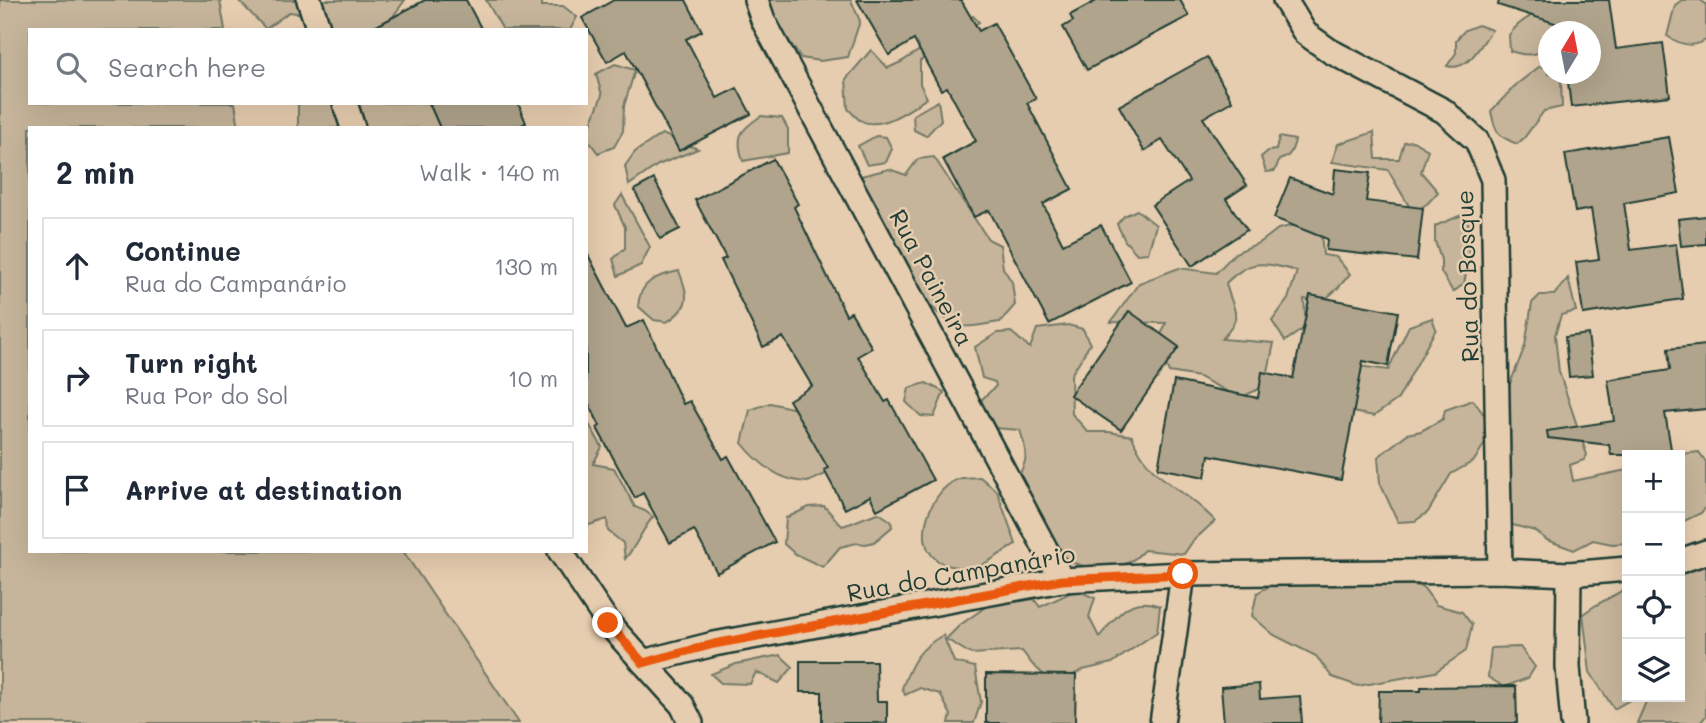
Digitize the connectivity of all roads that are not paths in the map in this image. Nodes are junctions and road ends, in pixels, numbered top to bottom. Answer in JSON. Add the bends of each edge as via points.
{"nodes":[{"id":1,"x":309,"y":0,"type":"edge"},
{"id":2,"x":756,"y":0,"type":"edge"},
{"id":3,"x":1285,"y":0,"type":"edge"},
{"id":4,"x":318,"y":28,"type":"edge"},
{"id":5,"x":346,"y":105,"type":"edge"},
{"id":6,"x":352,"y":126,"type":"edge"},
{"id":7,"x":1706,"y":552,"type":"edge"},
{"id":8,"x":561,"y":553,"type":"edge"},
{"id":9,"x":1685,"y":559,"type":"edge"},
{"id":10,"x":1622,"y":569,"type":"edge"},
{"id":11,"x":1500,"y":571,"type":"junction"},
{"id":12,"x":1183,"y":574,"type":"junction"},
{"id":13,"x":1569,"y":574,"type":"junction"},
{"id":14,"x":1062,"y":580,"type":"junction"},
{"id":15,"x":643,"y":663,"type":"junction"},
{"id":16,"x":691,"y":723,"type":"edge"},
{"id":17,"x":1162,"y":723,"type":"edge"},
{"id":18,"x":1573,"y":723,"type":"edge"}],
"edges":[{"from":1,"to":4,"type":"street"},
{"from":2,"to":14,"type":"street","name":"Rua Paineira"},
{"from":3,"to":11,"type":"street","name":"Rua do Bosque","via":[[1305,33],[1330,51],[1444,111],[1476,141],[1493,180]]},
{"from":5,"to":6,"type":"street"},
{"from":7,"to":9,"type":"street"},
{"from":8,"to":15,"type":"street","via":[[608,623]]},
{"from":10,"to":13,"type":"street","name":"Rua do Campanário"},
{"from":11,"to":12,"type":"street","name":"Rua do Campanário"},
{"from":11,"to":13,"type":"street","name":"Rua do Campanário"},
{"from":12,"to":14,"type":"street","name":"Rua do Campanário"},
{"from":12,"to":17,"type":"street"},
{"from":13,"to":18,"type":"street"},
{"from":14,"to":15,"type":"street","name":"Rua do Campanário","via":[[714,644]]},
{"from":15,"to":16,"type":"street","via":[[682,705]]}]}
